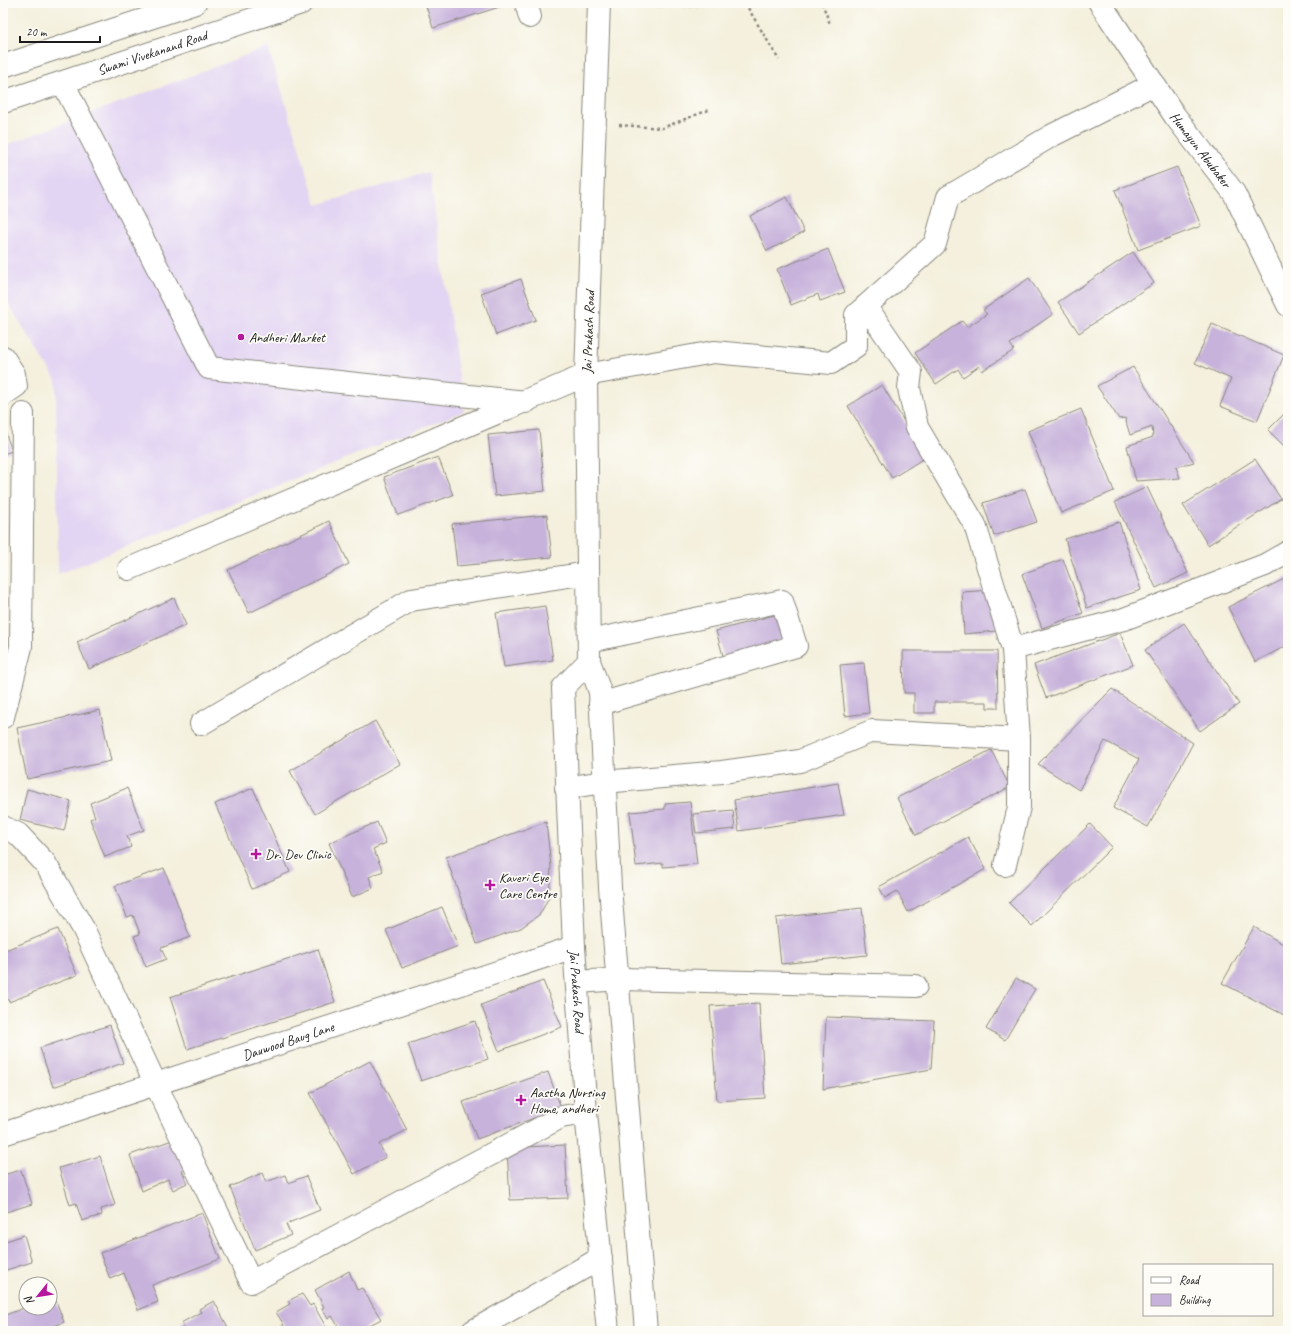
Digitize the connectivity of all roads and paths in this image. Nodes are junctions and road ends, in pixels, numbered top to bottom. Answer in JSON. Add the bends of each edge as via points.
{"nodes":[{"id":1,"x":195,"y":3,"type":"edge"},
{"id":2,"x":302,"y":3,"type":"edge"},
{"id":3,"x":745,"y":3,"type":"edge"},
{"id":4,"x":822,"y":3,"type":"edge"},
{"id":5,"x":1100,"y":3,"type":"edge"},
{"id":6,"x":599,"y":5,"type":"edge"},
{"id":7,"x":701,"y":6,"type":"dead end"},
{"id":8,"x":830,"y":24,"type":"dead end"},
{"id":9,"x":779,"y":60,"type":"dead end"},
{"id":10,"x":3,"y":66,"type":"edge"},
{"id":11,"x":63,"y":83,"type":"junction"},
{"id":12,"x":1154,"y":84,"type":"junction"},
{"id":13,"x":3,"y":102,"type":"edge"},
{"id":14,"x":711,"y":109,"type":"dead end"},
{"id":15,"x":618,"y":125,"type":"dead end"},
{"id":16,"x":1288,"y":304,"type":"edge"},
{"id":17,"x":866,"y":306,"type":"junction"},
{"id":18,"x":3,"y":357,"type":"edge"},
{"id":19,"x":586,"y":376,"type":"junction"},
{"id":20,"x":3,"y":396,"type":"edge"},
{"id":21,"x":527,"y":402,"type":"junction"},
{"id":22,"x":23,"y":414,"type":"dead end"},
{"id":23,"x":1288,"y":552,"type":"edge"},
{"id":24,"x":129,"y":570,"type":"dead end"},
{"id":25,"x":588,"y":573,"type":"junction"},
{"id":26,"x":1013,"y":649,"type":"junction"},
{"id":27,"x":589,"y":651,"type":"junction"},
{"id":28,"x":600,"y":704,"type":"junction"},
{"id":29,"x":3,"y":717,"type":"edge"},
{"id":30,"x":201,"y":724,"type":"dead end"},
{"id":31,"x":1019,"y":739,"type":"junction"},
{"id":32,"x":603,"y":782,"type":"junction"},
{"id":33,"x":566,"y":788,"type":"junction"},
{"id":34,"x":3,"y":827,"type":"edge"},
{"id":35,"x":1005,"y":865,"type":"dead end"},
{"id":36,"x":574,"y":947,"type":"junction"},
{"id":37,"x":617,"y":979,"type":"junction"},
{"id":38,"x":577,"y":982,"type":"junction"},
{"id":39,"x":916,"y":986,"type":"dead end"},
{"id":40,"x":156,"y":1085,"type":"junction"},
{"id":41,"x":586,"y":1113,"type":"junction"},
{"id":42,"x":3,"y":1134,"type":"edge"},
{"id":43,"x":601,"y":1258,"type":"junction"},
{"id":44,"x":473,"y":1331,"type":"edge"},
{"id":45,"x":608,"y":1331,"type":"edge"},
{"id":46,"x":646,"y":1331,"type":"edge"}],
"edges":[{"from":1,"to":10,"type":"street"},
{"from":2,"to":11,"type":"street","name":"Swami Vivekanand Road"},
{"from":3,"to":9,"type":"path"},
{"from":4,"to":8,"type":"path"},
{"from":5,"to":12,"type":"street","name":"Humayun Abubaker"},
{"from":6,"to":7,"type":"path"},
{"from":6,"to":19,"type":"street","name":"Jai Prakash Road"},
{"from":11,"to":13,"type":"street","name":"Swami Vivekanand Road"},
{"from":11,"to":21,"type":"street","via":[[209,368]]},
{"from":12,"to":16,"type":"street","name":"Humayun Abubaker","via":[[1175,116],[1234,193]]},
{"from":12,"to":17,"type":"street","via":[[1051,136],[948,197],[935,244]]},
{"from":14,"to":15,"type":"path","via":[[662,128]]},
{"from":17,"to":19,"type":"street","via":[[856,315],[856,346],[831,363],[714,352]]},
{"from":17,"to":26,"type":"street","via":[[911,372],[909,388],[917,427],[975,525]]},
{"from":18,"to":20,"type":"street","via":[[14,374],[16,386]]},
{"from":19,"to":21,"type":"street"},
{"from":19,"to":25,"type":"street","name":"Jai Prakash Road"},
{"from":21,"to":24,"type":"street"},
{"from":22,"to":29,"type":"street","via":[[21,647]]},
{"from":23,"to":26,"type":"street","via":[[1265,565],[1124,619]]},
{"from":25,"to":27,"type":"street","name":"Jai Prakash Road"},
{"from":25,"to":30,"type":"street","via":[[411,600]]},
{"from":26,"to":31,"type":"street"},
{"from":27,"to":28,"type":"street","name":"Jai Prakash Road","via":[[600,692]]},
{"from":27,"to":28,"type":"street","via":[[782,601],[796,646]]},
{"from":27,"to":33,"type":"street","name":"Jai Prakash Road","via":[[563,688]]},
{"from":28,"to":32,"type":"street","name":"Jai Prakash Road"},
{"from":31,"to":32,"type":"street","via":[[872,731],[800,761],[722,772]]},
{"from":31,"to":35,"type":"street","via":[[1019,807]]},
{"from":32,"to":33,"type":"street"},
{"from":32,"to":37,"type":"street","name":"Jai Prakash Road"},
{"from":33,"to":36,"type":"street","name":"Jai Prakash Road"},
{"from":34,"to":40,"type":"street","via":[[18,834],[44,863],[79,922]]},
{"from":36,"to":38,"type":"street","name":"Jai Prakash Road"},
{"from":36,"to":40,"type":"street","name":"Dauwood Baug Lane"},
{"from":37,"to":38,"type":"street"},
{"from":37,"to":39,"type":"street"},
{"from":37,"to":46,"type":"street","name":"Jai Prakash Road"},
{"from":38,"to":41,"type":"street","name":"Jai Prakash Road"},
{"from":40,"to":41,"type":"street","via":[[251,1282],[561,1117]]},
{"from":40,"to":42,"type":"street","name":"Dauwood Baug Lane"},
{"from":41,"to":43,"type":"street","name":"Jai Prakash Road"},
{"from":43,"to":44,"type":"street"},
{"from":43,"to":45,"type":"street","name":"Jai Prakash Road"}]}
